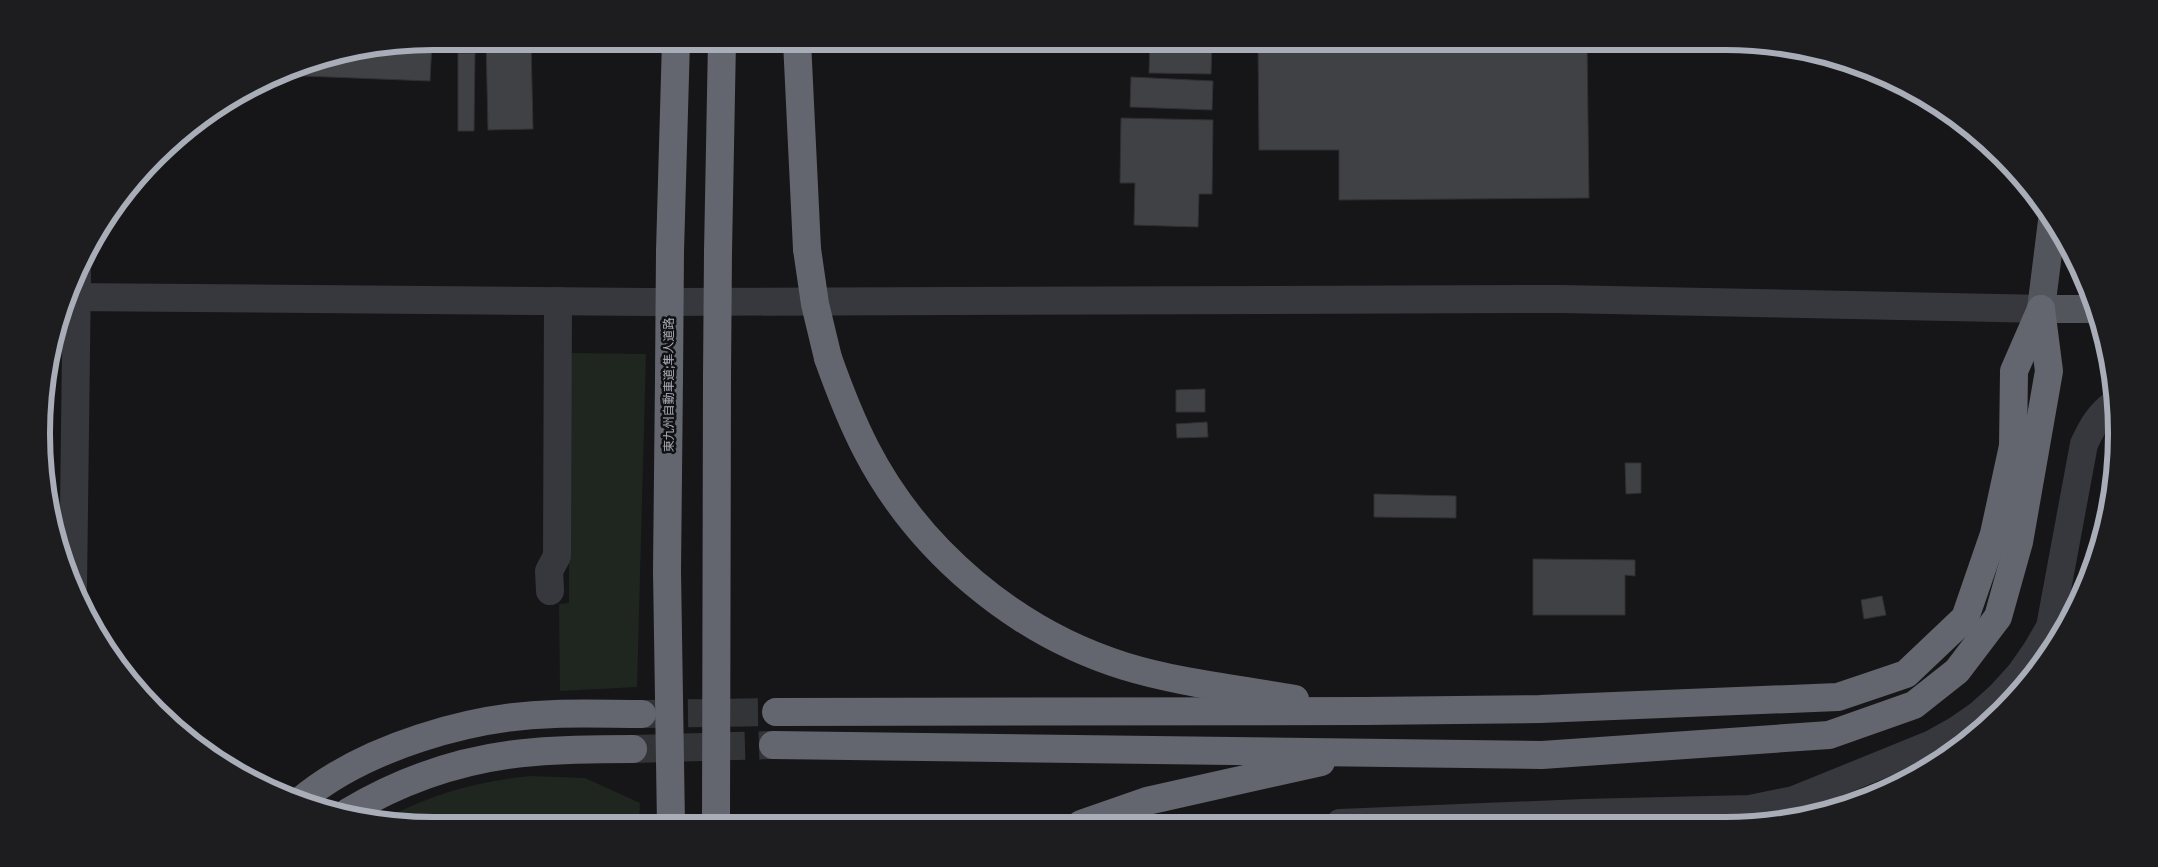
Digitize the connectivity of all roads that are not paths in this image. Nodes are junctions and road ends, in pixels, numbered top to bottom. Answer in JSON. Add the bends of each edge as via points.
{"nodes":[{"id":1,"x":676,"y":50,"type":"edge"},
{"id":2,"x":722,"y":50,"type":"edge"},
{"id":3,"x":797,"y":50,"type":"edge"},
{"id":4,"x":2051,"y":232,"type":"edge"},
{"id":5,"x":78,"y":289,"type":"edge"},
{"id":6,"x":74,"y":300,"type":"edge"},
{"id":7,"x":558,"y":301,"type":"junction"},
{"id":8,"x":2041,"y":309,"type":"junction"},
{"id":9,"x":2088,"y":309,"type":"edge"},
{"id":10,"x":2107,"y":408,"type":"edge"},
{"id":11,"x":73,"y":565,"type":"edge"},
{"id":12,"x":667,"y":571,"type":"junction"},
{"id":13,"x":550,"y":592,"type":"dead end"},
{"id":14,"x":1365,"y":711,"type":"junction"},
{"id":15,"x":776,"y":712,"type":"tunnel mouth"},
{"id":16,"x":642,"y":714,"type":"tunnel mouth"},
{"id":17,"x":773,"y":745,"type":"tunnel mouth"},
{"id":18,"x":634,"y":749,"type":"tunnel mouth"},
{"id":19,"x":1369,"y":752,"type":"junction"},
{"id":20,"x":307,"y":796,"type":"edge"},
{"id":21,"x":354,"y":809,"type":"edge"},
{"id":22,"x":655,"y":817,"type":"edge"},
{"id":23,"x":670,"y":817,"type":"edge"},
{"id":24,"x":716,"y":817,"type":"edge"},
{"id":25,"x":1100,"y":817,"type":"edge"},
{"id":26,"x":1600,"y":817,"type":"edge"}],
"edges":[{"from":1,"to":12,"type":"highway","name":"東九州自動車道;隼人道路","bridge":true},
{"from":2,"to":24,"type":"highway","bridge":true},
{"from":3,"to":14,"type":"highway","bridge":true,"via":[[807,249],[815,304],[828,358],[866,450],[916,523],[956,567],[993,598],[1078,648],[1171,678]]},
{"from":4,"to":8,"type":"main road"},
{"from":5,"to":7,"type":"street"},
{"from":6,"to":11,"type":"street"},
{"from":7,"to":8,"type":"street","via":[[1561,299]]},
{"from":7,"to":13,"type":"street","via":[[557,556],[549,572]]},
{"from":8,"to":9,"type":"main road"},
{"from":8,"to":14,"type":"highway","via":[[2014,372],[2013,446],[1994,534],[1965,618],[1906,674],[1838,697],[1540,709]]},
{"from":8,"to":19,"type":"highway","via":[[2049,371],[2019,542],[1998,617],[1957,671],[1914,705],[1829,735],[1542,755]]},
{"from":10,"to":26,"type":"street","via":[[2093,425],[2084,444],[2050,627],[2020,674],[1980,714],[1932,744],[1772,806]]},
{"from":12,"to":22,"type":"highway"},
{"from":12,"to":23,"type":"highway","name":"東九州自動車道;隼人道路"},
{"from":14,"to":15,"type":"highway"},
{"from":16,"to":20,"type":"highway","via":[[553,714],[461,727],[400,745],[350,767]]},
{"from":17,"to":19,"type":"highway"},
{"from":18,"to":21,"type":"highway","via":[[534,752],[466,763],[400,785]]},
{"from":19,"to":25,"type":"highway","via":[[1147,800]]}]}
